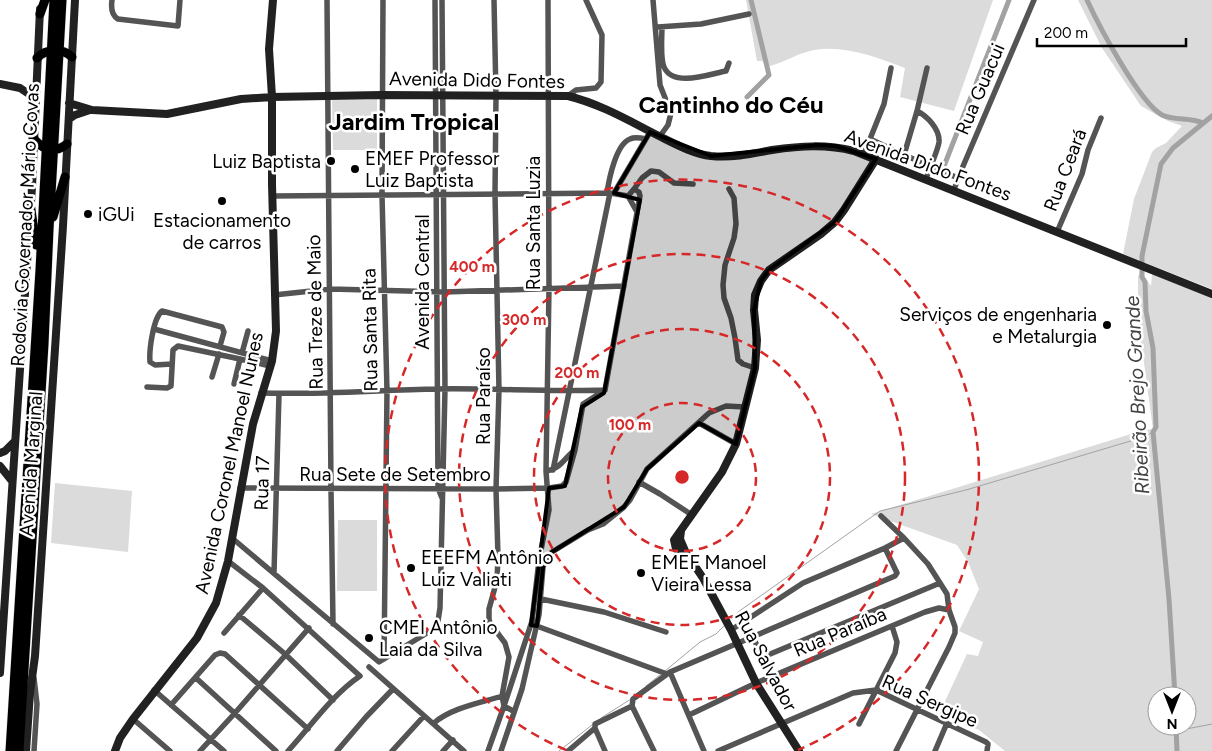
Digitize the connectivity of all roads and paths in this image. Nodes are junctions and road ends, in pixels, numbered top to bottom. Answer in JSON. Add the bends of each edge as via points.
{"nodes":[{"id":1,"x":41,"y":0,"type":"edge"},
{"id":2,"x":45,"y":0,"type":"edge"},
{"id":3,"x":54,"y":0,"type":"edge"},
{"id":4,"x":62,"y":0,"type":"edge"},
{"id":5,"x":76,"y":0,"type":"edge"},
{"id":6,"x":112,"y":0,"type":"edge"},
{"id":7,"x":180,"y":0,"type":"edge"},
{"id":8,"x":273,"y":0,"type":"edge"},
{"id":9,"x":328,"y":0,"type":"edge"},
{"id":10,"x":383,"y":0,"type":"edge"},
{"id":11,"x":435,"y":0,"type":"edge"},
{"id":12,"x":442,"y":0,"type":"edge"},
{"id":13,"x":494,"y":0,"type":"edge"},
{"id":14,"x":548,"y":0,"type":"edge"},
{"id":15,"x":586,"y":0,"type":"edge"},
{"id":16,"x":653,"y":0,"type":"edge"},
{"id":17,"x":1034,"y":0,"type":"edge"},
{"id":18,"x":40,"y":14,"type":"junction"},
{"id":19,"x":749,"y":14,"type":"dead end"},
{"id":20,"x":659,"y":27,"type":"junction"},
{"id":21,"x":56,"y":50,"type":"junction"},
{"id":22,"x":72,"y":57,"type":"junction"},
{"id":23,"x":37,"y":58,"type":"junction"},
{"id":24,"x":729,"y":63,"type":"dead end"},
{"id":25,"x":891,"y":68,"type":"dead end"},
{"id":26,"x":927,"y":68,"type":"dead end"},
{"id":27,"x":36,"y":82,"type":"junction"},
{"id":28,"x":0,"y":84,"type":"edge"},
{"id":29,"x":20,"y":88,"type":"junction"},
{"id":30,"x":381,"y":94,"type":"junction"},
{"id":31,"x":439,"y":94,"type":"junction"},
{"id":32,"x":328,"y":95,"type":"junction"},
{"id":33,"x":548,"y":95,"type":"junction"},
{"id":34,"x":496,"y":96,"type":"junction"},
{"id":35,"x":568,"y":96,"type":"junction"},
{"id":36,"x":272,"y":97,"type":"junction"},
{"id":37,"x":35,"y":98,"type":"junction"},
{"id":38,"x":69,"y":104,"type":"junction"},
{"id":39,"x":92,"y":110,"type":"junction"},
{"id":40,"x":917,"y":111,"type":"junction"},
{"id":41,"x":1101,"y":118,"type":"dead end"},
{"id":42,"x":69,"y":119,"type":"junction"},
{"id":43,"x":648,"y":136,"type":"junction"},
{"id":44,"x":660,"y":136,"type":"junction"},
{"id":45,"x":33,"y":138,"type":"junction"},
{"id":46,"x":870,"y":139,"type":"junction"},
{"id":47,"x":67,"y":144,"type":"junction"},
{"id":48,"x":49,"y":149,"type":"junction"},
{"id":49,"x":864,"y":154,"type":"junction"},
{"id":50,"x":904,"y":156,"type":"junction"},
{"id":51,"x":876,"y":159,"type":"junction"},
{"id":52,"x":930,"y":166,"type":"junction"},
{"id":53,"x":65,"y":177,"type":"junction"},
{"id":54,"x":958,"y":178,"type":"junction"},
{"id":55,"x":926,"y":179,"type":"junction"},
{"id":56,"x":693,"y":184,"type":"dead end"},
{"id":57,"x":634,"y":189,"type":"junction"},
{"id":58,"x":729,"y":189,"type":"dead end"},
{"id":59,"x":954,"y":190,"type":"junction"},
{"id":60,"x":610,"y":193,"type":"junction"},
{"id":61,"x":495,"y":194,"type":"junction"},
{"id":62,"x":548,"y":194,"type":"junction"},
{"id":63,"x":382,"y":195,"type":"junction"},
{"id":64,"x":439,"y":195,"type":"junction"},
{"id":65,"x":272,"y":196,"type":"junction"},
{"id":66,"x":329,"y":196,"type":"junction"},
{"id":67,"x":628,"y":196,"type":"junction"},
{"id":68,"x":30,"y":203,"type":"junction"},
{"id":69,"x":637,"y":212,"type":"junction"},
{"id":70,"x":48,"y":229,"type":"junction"},
{"id":71,"x":1057,"y":232,"type":"junction"},
{"id":72,"x":40,"y":270,"type":"junction"},
{"id":73,"x":624,"y":286,"type":"junction"},
{"id":74,"x":592,"y":287,"type":"junction"},
{"id":75,"x":549,"y":288,"type":"junction"},
{"id":76,"x":330,"y":289,"type":"junction"},
{"id":77,"x":498,"y":290,"type":"junction"},
{"id":78,"x":384,"y":291,"type":"junction"},
{"id":79,"x":438,"y":292,"type":"junction"},
{"id":80,"x":445,"y":292,"type":"junction"},
{"id":81,"x":1212,"y":294,"type":"edge"},
{"id":82,"x":274,"y":295,"type":"junction"},
{"id":83,"x":154,"y":329,"type":"junction"},
{"id":84,"x":248,"y":331,"type":"dead end"},
{"id":85,"x":220,"y":346,"type":"junction"},
{"id":86,"x":219,"y":354,"type":"junction"},
{"id":87,"x":241,"y":356,"type":"junction"},
{"id":88,"x":271,"y":363,"type":"junction"},
{"id":89,"x":172,"y":364,"type":"junction"},
{"id":90,"x":755,"y":368,"type":"junction"},
{"id":91,"x":212,"y":377,"type":"dead end"},
{"id":92,"x":234,"y":384,"type":"dead end"},
{"id":93,"x":148,"y":387,"type":"dead end"},
{"id":94,"x":438,"y":389,"type":"junction"},
{"id":95,"x":445,"y":389,"type":"junction"},
{"id":96,"x":387,"y":390,"type":"junction"},
{"id":97,"x":499,"y":390,"type":"junction"},
{"id":98,"x":548,"y":390,"type":"junction"},
{"id":99,"x":604,"y":390,"type":"junction"},
{"id":100,"x":570,"y":391,"type":"junction"},
{"id":101,"x":261,"y":393,"type":"junction"},
{"id":102,"x":331,"y":393,"type":"junction"},
{"id":103,"x":279,"y":394,"type":"junction"},
{"id":104,"x":745,"y":407,"type":"junction"},
{"id":105,"x":699,"y":423,"type":"junction"},
{"id":106,"x":15,"y":441,"type":"junction"},
{"id":107,"x":736,"y":444,"type":"junction"},
{"id":108,"x":575,"y":450,"type":"junction"},
{"id":109,"x":0,"y":453,"type":"edge"},
{"id":110,"x":0,"y":466,"type":"edge"},
{"id":111,"x":549,"y":471,"type":"junction"},
{"id":112,"x":12,"y":481,"type":"junction"},
{"id":113,"x":639,"y":482,"type":"junction"},
{"id":114,"x":240,"y":488,"type":"junction"},
{"id":115,"x":331,"y":488,"type":"junction"},
{"id":116,"x":441,"y":488,"type":"junction"},
{"id":117,"x":549,"y":488,"type":"junction"},
{"id":118,"x":277,"y":489,"type":"junction"},
{"id":119,"x":386,"y":489,"type":"junction"},
{"id":120,"x":496,"y":489,"type":"junction"},
{"id":121,"x":692,"y":515,"type":"junction"},
{"id":122,"x":881,"y":516,"type":"dead end"},
{"id":123,"x":232,"y":538,"type":"junction"},
{"id":124,"x":904,"y":538,"type":"junction"},
{"id":125,"x":884,"y":548,"type":"junction"},
{"id":126,"x":228,"y":561,"type":"junction"},
{"id":127,"x":274,"y":573,"type":"junction"},
{"id":128,"x":940,"y":583,"type":"junction"},
{"id":129,"x":263,"y":588,"type":"junction"},
{"id":130,"x":539,"y":596,"type":"junction"},
{"id":131,"x":950,"y":610,"type":"junction"},
{"id":132,"x":239,"y":614,"type":"junction"},
{"id":133,"x":333,"y":624,"type":"junction"},
{"id":134,"x":534,"y":626,"type":"junction"},
{"id":135,"x":892,"y":626,"type":"junction"},
{"id":136,"x":309,"y":628,"type":"junction"},
{"id":137,"x":731,"y":630,"type":"junction"},
{"id":138,"x":666,"y":632,"type":"dead end"},
{"id":139,"x":224,"y":633,"type":"dead end"},
{"id":140,"x":753,"y":637,"type":"junction"},
{"id":141,"x":737,"y":644,"type":"junction"},
{"id":142,"x":285,"y":654,"type":"junction"},
{"id":143,"x":762,"y":656,"type":"junction"},
{"id":144,"x":381,"y":660,"type":"junction"},
{"id":145,"x":369,"y":667,"type":"dead end"},
{"id":146,"x":34,"y":671,"type":"junction"},
{"id":147,"x":666,"y":672,"type":"junction"},
{"id":148,"x":0,"y":673,"type":"edge"},
{"id":149,"x":196,"y":678,"type":"junction"},
{"id":150,"x":772,"y":678,"type":"junction"},
{"id":151,"x":756,"y":683,"type":"junction"},
{"id":152,"x":259,"y":686,"type":"junction"},
{"id":153,"x":393,"y":689,"type":"junction"},
{"id":154,"x":154,"y":690,"type":"junction"},
{"id":155,"x":876,"y":690,"type":"junction"},
{"id":156,"x":502,"y":696,"type":"junction"},
{"id":157,"x":333,"y":700,"type":"junction"},
{"id":158,"x":171,"y":705,"type":"junction"},
{"id":159,"x":504,"y":706,"type":"junction"},
{"id":160,"x":632,"y":706,"type":"junction"},
{"id":161,"x":917,"y":710,"type":"junction"},
{"id":162,"x":513,"y":711,"type":"junction"},
{"id":163,"x":235,"y":713,"type":"junction"},
{"id":164,"x":689,"y":715,"type":"junction"},
{"id":165,"x":424,"y":716,"type":"junction"},
{"id":166,"x":132,"y":719,"type":"junction"},
{"id":167,"x":434,"y":723,"type":"junction"},
{"id":168,"x":947,"y":723,"type":"junction"},
{"id":169,"x":859,"y":724,"type":"dead end"},
{"id":170,"x":781,"y":725,"type":"junction"},
{"id":171,"x":595,"y":728,"type":"junction"},
{"id":172,"x":308,"y":729,"type":"junction"},
{"id":173,"x":210,"y":739,"type":"junction"},
{"id":174,"x":453,"y":740,"type":"junction"},
{"id":175,"x":988,"y":749,"type":"edge"},
{"id":176,"x":10,"y":751,"type":"edge"},
{"id":177,"x":19,"y":751,"type":"edge"},
{"id":178,"x":26,"y":751,"type":"edge"},
{"id":179,"x":34,"y":751,"type":"edge"},
{"id":180,"x":115,"y":751,"type":"edge"},
{"id":181,"x":170,"y":751,"type":"edge"},
{"id":182,"x":200,"y":751,"type":"edge"},
{"id":183,"x":224,"y":751,"type":"edge"},
{"id":184,"x":276,"y":751,"type":"edge"},
{"id":185,"x":288,"y":751,"type":"edge"},
{"id":186,"x":337,"y":751,"type":"edge"},
{"id":187,"x":392,"y":751,"type":"edge"},
{"id":188,"x":443,"y":751,"type":"edge"},
{"id":189,"x":464,"y":751,"type":"edge"},
{"id":190,"x":488,"y":751,"type":"edge"},
{"id":191,"x":501,"y":751,"type":"edge"},
{"id":192,"x":568,"y":751,"type":"edge"},
{"id":193,"x":605,"y":751,"type":"edge"},
{"id":194,"x":654,"y":751,"type":"edge"},
{"id":195,"x":704,"y":751,"type":"edge"},
{"id":196,"x":718,"y":751,"type":"edge"},
{"id":197,"x":798,"y":751,"type":"edge"},
{"id":198,"x":896,"y":751,"type":"edge"},
{"id":199,"x":936,"y":751,"type":"edge"}],
"edges":[{"from":1,"to":18,"type":"street","name":"Avenida Marginal"},
{"from":2,"to":18,"type":"main road"},
{"from":3,"to":21,"type":"main road","name":"Rodovia Governador Mário Covas"},
{"from":4,"to":21,"type":"main road","name":"Rodovia Governador Mário Covas"},
{"from":5,"to":22,"type":"street","name":"Avenida Marginal"},
{"from":6,"to":7,"type":"street","via":[[112,13],[118,19],[178,26]]},
{"from":8,"to":36,"type":"street","name":"Avenida Coronel Manoel Nunes","via":[[269,50]]},
{"from":9,"to":32,"type":"street","name":"Rua Treze de Maio"},
{"from":10,"to":30,"type":"street","name":"Rua Santa Rita"},
{"from":11,"to":31,"type":"street","name":"Avenida Central"},
{"from":12,"to":31,"type":"street","name":"Avenida Central"},
{"from":13,"to":34,"type":"street","name":"Rua Paraíso"},
{"from":14,"to":33,"type":"street","name":"Rua Santa Luzia"},
{"from":15,"to":35,"type":"street","via":[[602,35],[600,82],[596,88],[576,90]]},
{"from":16,"to":20,"type":"street"},
{"from":17,"to":54,"type":"street","name":"Rua Guacui"},
{"from":18,"to":23,"type":"street","name":"Avenida Marginal"},
{"from":19,"to":20,"type":"street","via":[[701,24]]},
{"from":20,"to":24,"type":"street","via":[[663,66],[678,78],[726,71]]},
{"from":20,"to":44,"type":"street","via":[[660,86],[670,113],[668,124]]},
{"from":21,"to":22,"type":"main road"},
{"from":21,"to":23,"type":"main road"},
{"from":21,"to":48,"type":"main road","name":"Rodovia Governador Mário Covas"},
{"from":22,"to":38,"type":"street","name":"Avenida Marginal"},
{"from":23,"to":27,"type":"street","name":"Avenida Marginal"},
{"from":25,"to":46,"type":"street","via":[[884,104]]},
{"from":26,"to":40,"type":"street"},
{"from":27,"to":29,"type":"street"},
{"from":27,"to":37,"type":"street","name":"Avenida Marginal"},
{"from":28,"to":29,"type":"street"},
{"from":29,"to":37,"type":"street"},
{"from":30,"to":31,"type":"street","name":"Avenida Dido Fontes"},
{"from":30,"to":32,"type":"street","name":"Avenida Dido Fontes"},
{"from":30,"to":63,"type":"street","name":"Rua Santa Rita"},
{"from":31,"to":34,"type":"street","name":"Avenida Dido Fontes"},
{"from":31,"to":64,"type":"street","name":"Avenida Central"},
{"from":32,"to":36,"type":"street","name":"Avenida Dido Fontes"},
{"from":32,"to":66,"type":"street","name":"Rua Treze de Maio"},
{"from":33,"to":34,"type":"street","name":"Avenida Dido Fontes"},
{"from":33,"to":35,"type":"street","name":"Avenida Dido Fontes"},
{"from":33,"to":62,"type":"street","name":"Rua Santa Luzia"},
{"from":34,"to":61,"type":"street","name":"Rua Paraíso"},
{"from":35,"to":43,"type":"street","name":"Avenida Dido Fontes","via":[[595,105]]},
{"from":36,"to":39,"type":"street","name":"Avenida Dido Fontes","via":[[241,99],[167,114]]},
{"from":36,"to":65,"type":"street","name":"Avenida Coronel Manoel Nunes"},
{"from":37,"to":45,"type":"street","name":"Avenida Marginal"},
{"from":38,"to":39,"type":"street","name":"Avenida Dido Fontes"},
{"from":38,"to":42,"type":"street","name":"Avenida Marginal"},
{"from":39,"to":42,"type":"street","name":"Avenida Dido Fontes"},
{"from":40,"to":50,"type":"street"},
{"from":40,"to":52,"type":"street","via":[[924,114],[938,134],[939,142]]},
{"from":41,"to":71,"type":"street","name":"Rua Ceará"},
{"from":42,"to":47,"type":"street","name":"Avenida Marginal"},
{"from":43,"to":44,"type":"street","name":"Avenida Dido Fontes"},
{"from":43,"to":60,"type":"street"},
{"from":43,"to":60,"type":"street","via":[[629,139],[622,144],[613,166]]},
{"from":44,"to":49,"type":"street","name":"Avenida Dido Fontes","via":[[711,156],[747,155],[818,145]]},
{"from":45,"to":48,"type":"main road"},
{"from":45,"to":68,"type":"street","name":"Avenida Marginal"},
{"from":46,"to":49,"type":"street"},
{"from":46,"to":50,"type":"street"},
{"from":47,"to":48,"type":"main road","via":[[59,149]]},
{"from":47,"to":53,"type":"street","name":"Avenida Marginal"},
{"from":48,"to":70,"type":"main road","name":"Rodovia Governador Mário Covas"},
{"from":48,"to":72,"type":"main road","name":"Rodovia Governador Mário Covas"},
{"from":49,"to":51,"type":"street","name":"Avenida Dido Fontes"},
{"from":50,"to":52,"type":"street"},
{"from":51,"to":55,"type":"street","name":"Avenida Dido Fontes"},
{"from":51,"to":90,"type":"street","name":"Rua Salvador","via":[[835,222],[769,270],[761,281],[755,295]]},
{"from":52,"to":54,"type":"street"},
{"from":52,"to":55,"type":"street"},
{"from":53,"to":70,"type":"main road"},
{"from":53,"to":146,"type":"street","name":"Avenida Marginal"},
{"from":54,"to":59,"type":"street","name":"Rua Guacui"},
{"from":55,"to":59,"type":"street","name":"Avenida Dido Fontes"},
{"from":56,"to":57,"type":"street","via":[[674,183],[651,171]]},
{"from":57,"to":67,"type":"street"},
{"from":57,"to":69,"type":"street","via":[[640,196]]},
{"from":58,"to":90,"type":"street","via":[[734,198],[736,224],[722,276],[724,298],[738,360]]},
{"from":59,"to":71,"type":"street","name":"Avenida Dido Fontes"},
{"from":60,"to":62,"type":"street"},
{"from":60,"to":67,"type":"street"},
{"from":60,"to":74,"type":"street"},
{"from":61,"to":62,"type":"street"},
{"from":61,"to":64,"type":"street"},
{"from":61,"to":77,"type":"street","name":"Rua Paraíso"},
{"from":62,"to":75,"type":"street","name":"Rua Santa Luzia"},
{"from":63,"to":64,"type":"street"},
{"from":63,"to":66,"type":"street"},
{"from":63,"to":78,"type":"street","name":"Rua Santa Rita"},
{"from":64,"to":79,"type":"street","name":"Avenida Central"},
{"from":64,"to":80,"type":"street","name":"Avenida Central"},
{"from":65,"to":66,"type":"street"},
{"from":65,"to":82,"type":"street","name":"Avenida Coronel Manoel Nunes"},
{"from":66,"to":76,"type":"street","name":"Rua Treze de Maio"},
{"from":67,"to":69,"type":"street"},
{"from":68,"to":72,"type":"main road"},
{"from":68,"to":106,"type":"street","name":"Avenida Marginal"},
{"from":69,"to":73,"type":"street"},
{"from":70,"to":177,"type":"main road","name":"Rodovia Governador Mário Covas"},
{"from":71,"to":81,"type":"street","name":"Avenida Dido Fontes"},
{"from":72,"to":176,"type":"main road","name":"Rodovia Governador Mário Covas"},
{"from":73,"to":74,"type":"street"},
{"from":73,"to":99,"type":"street"},
{"from":74,"to":75,"type":"street"},
{"from":74,"to":100,"type":"street"},
{"from":75,"to":77,"type":"street"},
{"from":75,"to":98,"type":"street","name":"Rua Santa Luzia"},
{"from":76,"to":78,"type":"street"},
{"from":76,"to":82,"type":"street"},
{"from":76,"to":102,"type":"street","name":"Rua Treze de Maio"},
{"from":77,"to":80,"type":"street"},
{"from":77,"to":97,"type":"street","name":"Rua Paraíso"},
{"from":78,"to":79,"type":"street"},
{"from":78,"to":96,"type":"street","name":"Rua Santa Rita"},
{"from":79,"to":80,"type":"street"},
{"from":79,"to":94,"type":"street","name":"Avenida Central"},
{"from":80,"to":95,"type":"street","name":"Avenida Central"},
{"from":82,"to":88,"type":"street","name":"Avenida Coronel Manoel Nunes","via":[[275,340]]},
{"from":83,"to":85,"type":"street"},
{"from":83,"to":85,"type":"street","via":[[162,311],[210,323],[224,329]]},
{"from":83,"to":89,"type":"street","via":[[150,362],[155,365]]},
{"from":84,"to":87,"type":"street"},
{"from":85,"to":87,"type":"street"},
{"from":86,"to":87,"type":"street"},
{"from":86,"to":89,"type":"street","via":[[178,346],[173,350]]},
{"from":86,"to":91,"type":"street"},
{"from":87,"to":88,"type":"street"},
{"from":87,"to":92,"type":"street"},
{"from":88,"to":101,"type":"street","name":"Avenida Coronel Manoel Nunes"},
{"from":89,"to":93,"type":"street","via":[[170,387]]},
{"from":90,"to":104,"type":"street","name":"Rua Salvador"},
{"from":94,"to":95,"type":"street"},
{"from":94,"to":96,"type":"street"},
{"from":94,"to":116,"type":"street","name":"Avenida Central"},
{"from":95,"to":97,"type":"street"},
{"from":95,"to":116,"type":"street","name":"Avenida Central"},
{"from":96,"to":102,"type":"street"},
{"from":96,"to":119,"type":"street","name":"Rua Santa Rita"},
{"from":97,"to":98,"type":"street"},
{"from":97,"to":120,"type":"street","name":"Rua Paraíso"},
{"from":98,"to":100,"type":"street"},
{"from":98,"to":111,"type":"street","name":"Rua Santa Luzia"},
{"from":99,"to":100,"type":"street"},
{"from":99,"to":108,"type":"street","via":[[583,404]]},
{"from":100,"to":111,"type":"street"},
{"from":101,"to":103,"type":"street"},
{"from":101,"to":114,"type":"street","name":"Avenida Coronel Manoel Nunes"},
{"from":102,"to":103,"type":"street"},
{"from":102,"to":115,"type":"street","name":"Rua Treze de Maio"},
{"from":103,"to":118,"type":"street","name":"Rua 17"},
{"from":104,"to":105,"type":"street","via":[[718,408]]},
{"from":104,"to":107,"type":"street","name":"Rua Salvador"},
{"from":105,"to":107,"type":"street"},
{"from":105,"to":113,"type":"street","via":[[652,463]]},
{"from":106,"to":109,"type":"street"},
{"from":106,"to":112,"type":"street","name":"Avenida Marginal"},
{"from":107,"to":121,"type":"street","name":"Rua Salvador","via":[[722,472]]},
{"from":108,"to":111,"type":"street","via":[[558,468]]},
{"from":108,"to":117,"type":"street","via":[[566,482]]},
{"from":110,"to":112,"type":"street"},
{"from":111,"to":117,"type":"street","name":"Rua Santa Luzia"},
{"from":112,"to":148,"type":"street","name":"Avenida Marginal"},
{"from":113,"to":121,"type":"street"},
{"from":113,"to":130,"type":"street","via":[[619,512],[552,552],[543,567]]},
{"from":114,"to":118,"type":"street","name":"Rua Sete de Setembro"},
{"from":114,"to":123,"type":"street","name":"Avenida Coronel Manoel Nunes"},
{"from":115,"to":118,"type":"street","name":"Rua Sete de Setembro"},
{"from":115,"to":119,"type":"street","name":"Rua Sete de Setembro"},
{"from":115,"to":133,"type":"street","name":"Rua Treze de Maio"},
{"from":116,"to":119,"type":"street","name":"Rua Sete de Setembro"},
{"from":116,"to":120,"type":"street","name":"Rua Sete de Setembro"},
{"from":116,"to":144,"type":"street","name":"Avenida Central","via":[[438,622],[432,630]]},
{"from":117,"to":120,"type":"street","name":"Rua Sete de Setembro"},
{"from":117,"to":130,"type":"street","name":"Rua Santa Luzia","via":[[549,510],[539,560]]},
{"from":118,"to":127,"type":"street","name":"Rua 17"},
{"from":119,"to":144,"type":"street","name":"Rua Santa Rita"},
{"from":120,"to":156,"type":"street","name":"Rua Paraíso","via":[[498,569],[489,619],[505,643],[509,656]]},
{"from":121,"to":137,"type":"street","name":"Rua Salvador","via":[[674,544],[690,559]]},
{"from":122,"to":124,"type":"street"},
{"from":123,"to":126,"type":"street","name":"Avenida Coronel Manoel Nunes"},
{"from":123,"to":127,"type":"street"},
{"from":124,"to":125,"type":"street"},
{"from":124,"to":128,"type":"street"},
{"from":125,"to":137,"type":"street","via":[[803,584]]},
{"from":125,"to":140,"type":"street","via":[[896,576]]},
{"from":126,"to":129,"type":"street"},
{"from":126,"to":154,"type":"street","name":"Avenida Coronel Manoel Nunes","via":[[220,593],[202,630]]},
{"from":127,"to":133,"type":"street"},
{"from":128,"to":131,"type":"street","via":[[947,594]]},
{"from":128,"to":143,"type":"street"},
{"from":129,"to":132,"type":"street"},
{"from":129,"to":136,"type":"street"},
{"from":130,"to":134,"type":"street"},
{"from":130,"to":138,"type":"street"},
{"from":131,"to":135,"type":"street","name":"Rua Paraíba","via":[[939,608]]},
{"from":131,"to":161,"type":"street","via":[[955,633]]},
{"from":132,"to":139,"type":"street"},
{"from":132,"to":142,"type":"street"},
{"from":133,"to":144,"type":"street"},
{"from":134,"to":147,"type":"street"},
{"from":134,"to":159,"type":"street"},
{"from":134,"to":162,"type":"street","via":[[522,688]]},
{"from":135,"to":150,"type":"street","name":"Rua Paraíba"},
{"from":135,"to":155,"type":"street","via":[[897,647]]},
{"from":136,"to":142,"type":"street"},
{"from":136,"to":157,"type":"street","via":[[360,676]]},
{"from":137,"to":141,"type":"street","name":"Rua Salvador"},
{"from":140,"to":141,"type":"street"},
{"from":140,"to":143,"type":"street"},
{"from":141,"to":147,"type":"street"},
{"from":141,"to":151,"type":"street","name":"Rua Salvador"},
{"from":142,"to":152,"type":"street"},
{"from":142,"to":157,"type":"street"},
{"from":143,"to":150,"type":"street"},
{"from":145,"to":153,"type":"street"},
{"from":146,"to":178,"type":"street","name":"Avenida Marginal"},
{"from":146,"to":179,"type":"street","via":[[37,704]]},
{"from":147,"to":160,"type":"street","via":[[633,699]]},
{"from":147,"to":164,"type":"street"},
{"from":149,"to":152,"type":"street","via":[[220,653]]},
{"from":149,"to":158,"type":"street"},
{"from":149,"to":163,"type":"street"},
{"from":150,"to":151,"type":"street","name":"Rua Paraíba"},
{"from":151,"to":164,"type":"street","name":"Rua Paraíba"},
{"from":151,"to":170,"type":"street","name":"Rua Salvador"},
{"from":152,"to":163,"type":"street"},
{"from":152,"to":172,"type":"street"},
{"from":153,"to":165,"type":"street"},
{"from":153,"to":186,"type":"street"},
{"from":154,"to":158,"type":"street"},
{"from":154,"to":166,"type":"street","name":"Avenida Coronel Manoel Nunes"},
{"from":155,"to":161,"type":"street","name":"Rua Sergipe"},
{"from":155,"to":169,"type":"street"},
{"from":155,"to":170,"type":"street","name":"Rua Sergipe","via":[[853,693]]},
{"from":156,"to":159,"type":"street","name":"Rua Paraíso"},
{"from":156,"to":167,"type":"street","via":[[450,713]]},
{"from":157,"to":172,"type":"street"},
{"from":158,"to":173,"type":"street"},
{"from":159,"to":162,"type":"street"},
{"from":159,"to":190,"type":"street"},
{"from":160,"to":171,"type":"street","via":[[596,723]]},
{"from":160,"to":194,"type":"street"},
{"from":161,"to":168,"type":"street","name":"Rua Sergipe"},
{"from":161,"to":198,"type":"street"},
{"from":162,"to":191,"type":"street"},
{"from":163,"to":173,"type":"street"},
{"from":163,"to":184,"type":"street"},
{"from":164,"to":195,"type":"street"},
{"from":165,"to":167,"type":"street"},
{"from":165,"to":187,"type":"street"},
{"from":166,"to":180,"type":"street","name":"Avenida Coronel Manoel Nunes"},
{"from":166,"to":181,"type":"street"},
{"from":167,"to":174,"type":"street"},
{"from":168,"to":175,"type":"street","name":"Rua Sergipe","via":[[986,742]]},
{"from":168,"to":199,"type":"street"},
{"from":170,"to":196,"type":"street","name":"Rua Sergipe"},
{"from":170,"to":197,"type":"street","name":"Rua Salvador"},
{"from":171,"to":192,"type":"street"},
{"from":171,"to":193,"type":"street"},
{"from":172,"to":185,"type":"street"},
{"from":173,"to":182,"type":"street"},
{"from":173,"to":183,"type":"street"},
{"from":174,"to":188,"type":"street"},
{"from":174,"to":189,"type":"street"}]}
